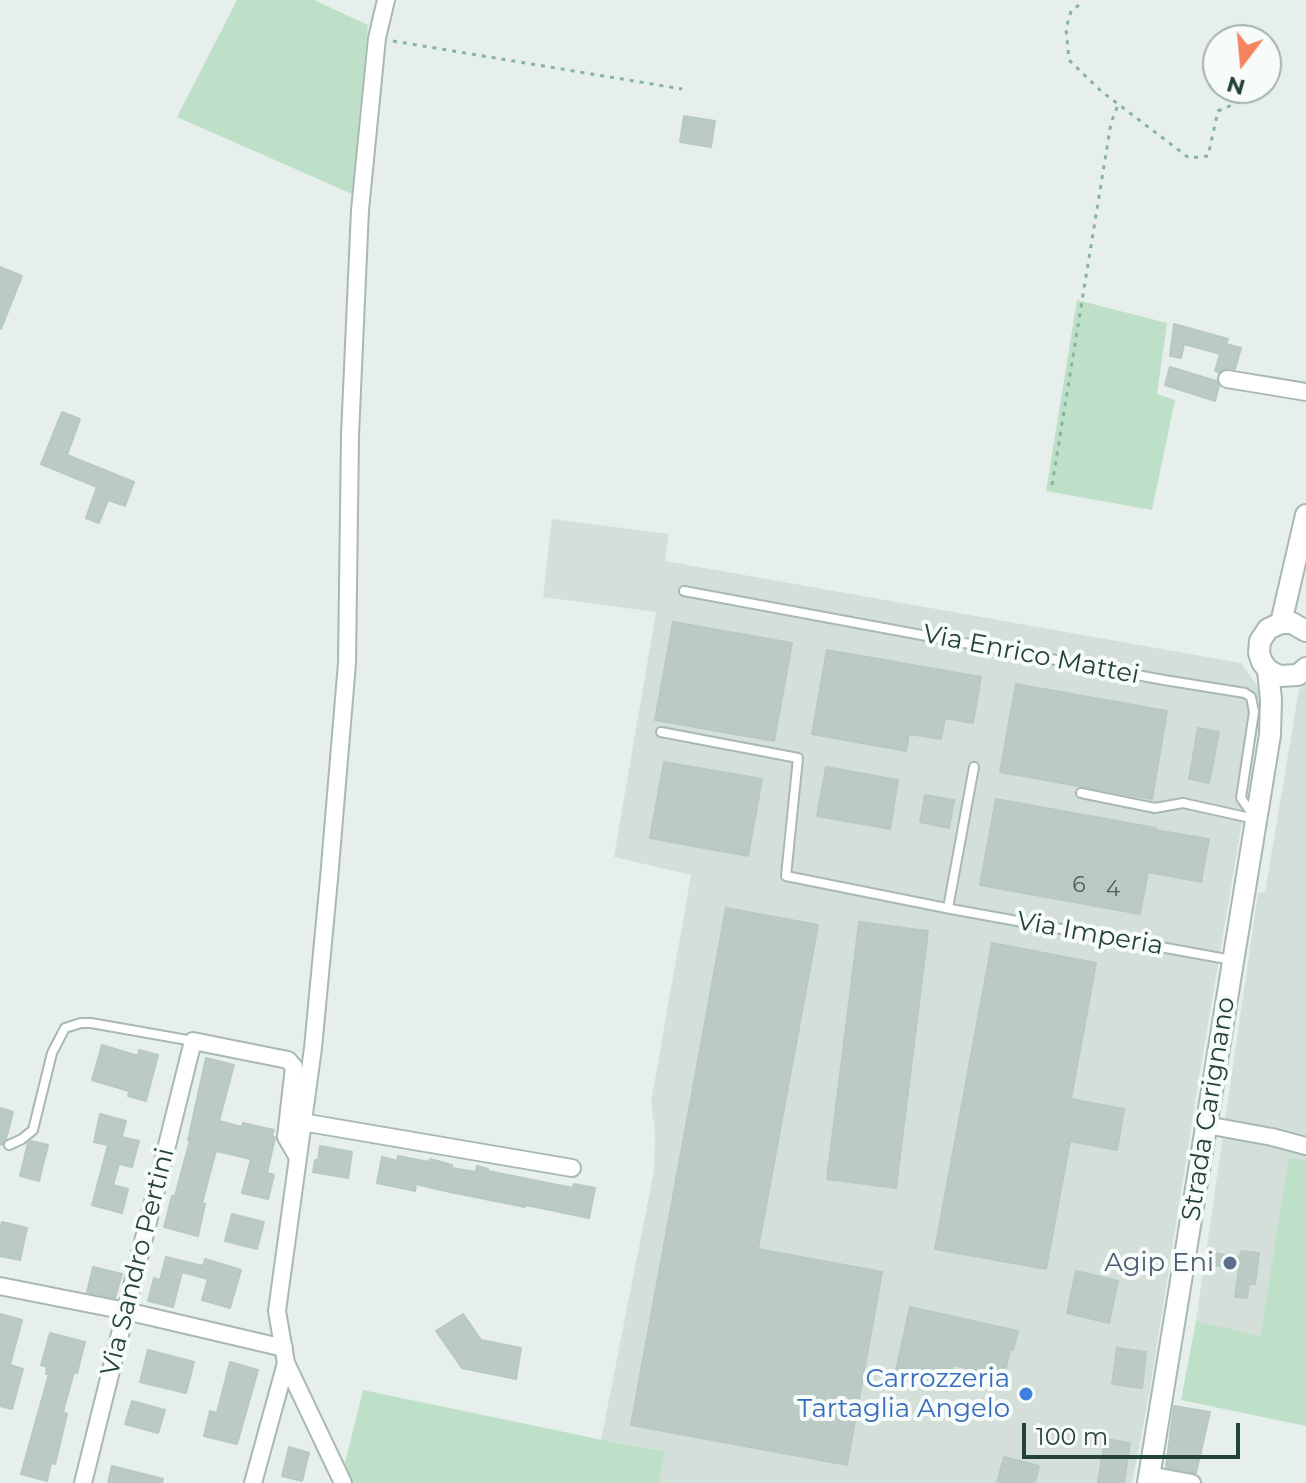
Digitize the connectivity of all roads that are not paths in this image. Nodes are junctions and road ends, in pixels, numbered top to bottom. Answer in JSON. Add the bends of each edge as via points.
{"nodes":[{"id":1,"x":386,"y":0,"type":"edge"},
{"id":2,"x":1227,"y":379,"type":"dead end"},
{"id":3,"x":1306,"y":392,"type":"edge"},
{"id":4,"x":1306,"y":515,"type":"edge"},
{"id":5,"x":1302,"y":536,"type":"junction"},
{"id":6,"x":684,"y":591,"type":"dead end"},
{"id":7,"x":1281,"y":623,"type":"junction"},
{"id":8,"x":1306,"y":630,"type":"edge"},
{"id":9,"x":1268,"y":670,"type":"junction"},
{"id":10,"x":1304,"y":670,"type":"edge"},
{"id":11,"x":661,"y":732,"type":"dead end"},
{"id":12,"x":1270,"y":735,"type":"junction"},
{"id":13,"x":974,"y":767,"type":"dead end"},
{"id":14,"x":1081,"y":793,"type":"dead end"},
{"id":15,"x":1255,"y":819,"type":"junction"},
{"id":16,"x":948,"y":908,"type":"junction"},
{"id":17,"x":1233,"y":961,"type":"junction"},
{"id":18,"x":193,"y":1041,"type":"junction"},
{"id":19,"x":302,"y":1122,"type":"junction"},
{"id":20,"x":1206,"y":1125,"type":"junction"},
{"id":21,"x":9,"y":1145,"type":"dead end"},
{"id":22,"x":1306,"y":1146,"type":"edge"},
{"id":23,"x":297,"y":1156,"type":"junction"},
{"id":24,"x":572,"y":1168,"type":"dead end"},
{"id":25,"x":0,"y":1286,"type":"edge"},
{"id":26,"x":126,"y":1311,"type":"junction"},
{"id":27,"x":285,"y":1355,"type":"junction"},
{"id":28,"x":1148,"y":1479,"type":"edge"},
{"id":29,"x":83,"y":1483,"type":"edge"},
{"id":30,"x":253,"y":1483,"type":"edge"},
{"id":31,"x":343,"y":1483,"type":"edge"},
{"id":32,"x":1192,"y":1483,"type":"edge"}],
"edges":[{"from":1,"to":19,"type":"street","via":[[377,38],[360,210],[347,663]]},
{"from":2,"to":3,"type":"street"},
{"from":4,"to":5,"type":"street"},
{"from":5,"to":7,"type":"street"},
{"from":5,"to":8,"type":"street","via":[[1299,587]]},
{"from":6,"to":15,"type":"lane","name":"Via Enrico Mattei","via":[[1245,693],[1254,712],[1241,798]]},
{"from":7,"to":8,"type":"street"},
{"from":7,"to":9,"type":"street","name":"Strada Carignano","via":[[1260,641],[1259,653]]},
{"from":9,"to":10,"type":"street","via":[[1287,677]]},
{"from":9,"to":12,"type":"street","name":"Strada Carignano"},
{"from":10,"to":12,"type":"street","name":"Strada Carignano","via":[[1288,687]]},
{"from":11,"to":16,"type":"lane","name":"Via Imperia","via":[[798,758],[786,876]]},
{"from":12,"to":15,"type":"street","name":"Strada Carignano"},
{"from":13,"to":16,"type":"lane"},
{"from":14,"to":15,"type":"lane","via":[[1155,808],[1183,803]]},
{"from":15,"to":17,"type":"street","name":"Strada Carignano"},
{"from":16,"to":17,"type":"lane","name":"Via Imperia"},
{"from":17,"to":20,"type":"street","name":"Strada Carignano"},
{"from":18,"to":21,"type":"lane","via":[[91,1023],[65,1028],[52,1053],[33,1130]]},
{"from":18,"to":23,"type":"street","via":[[288,1060],[294,1067],[286,1137]]},
{"from":18,"to":26,"type":"street","name":"Via Sandro Pertini"},
{"from":19,"to":23,"type":"street"},
{"from":19,"to":24,"type":"street"},
{"from":20,"to":22,"type":"street"},
{"from":20,"to":28,"type":"street","name":"Strada Carignano"},
{"from":23,"to":27,"type":"street","via":[[277,1311]]},
{"from":25,"to":26,"type":"street"},
{"from":26,"to":27,"type":"street"},
{"from":26,"to":29,"type":"street","name":"Via Sandro Pertini"},
{"from":27,"to":30,"type":"street"},
{"from":27,"to":31,"type":"street"},
{"from":28,"to":32,"type":"street"}]}
